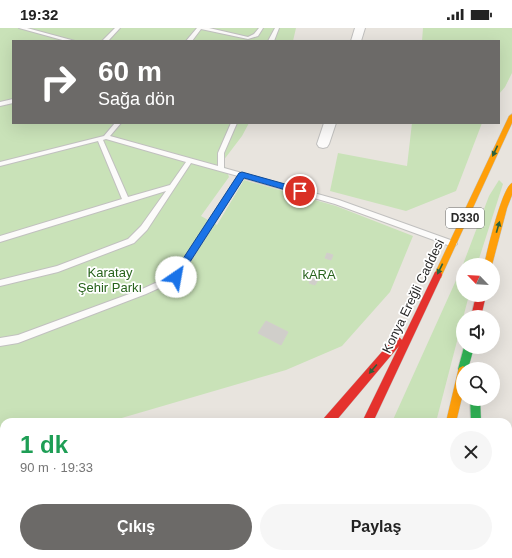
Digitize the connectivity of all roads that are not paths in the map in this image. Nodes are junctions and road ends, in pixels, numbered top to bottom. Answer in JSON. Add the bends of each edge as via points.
{"nodes":[{"id":1,"x":21,"y":28,"type":"edge"},
{"id":2,"x":118,"y":28,"type":"edge"},
{"id":3,"x":201,"y":28,"type":"edge"},
{"id":4,"x":261,"y":28,"type":"edge"},
{"id":5,"x":277,"y":28,"type":"edge"},
{"id":6,"x":360,"y":28,"type":"edge"},
{"id":7,"x":68,"y":40,"type":"edge"},
{"id":8,"x":106,"y":40,"type":"edge"},
{"id":9,"x":190,"y":40,"type":"edge"},
{"id":10,"x":271,"y":40,"type":"edge"},
{"id":11,"x":356,"y":40,"type":"edge"},
{"id":12,"x":12,"y":101,"type":"edge"},
{"id":13,"x":0,"y":104,"type":"edge"},
{"id":14,"x":512,"y":116,"type":"edge"},
{"id":15,"x":117,"y":124,"type":"edge"},
{"id":16,"x":234,"y":124,"type":"edge"},
{"id":17,"x":330,"y":124,"type":"edge"},
{"id":18,"x":103,"y":138,"type":"junction"},
{"id":19,"x":323,"y":144,"type":"dead end"},
{"id":20,"x":190,"y":160,"type":"junction"},
{"id":21,"x":0,"y":164,"type":"edge"},
{"id":22,"x":221,"y":169,"type":"junction"},
{"id":23,"x":242,"y":175,"type":"junction"},
{"id":24,"x":173,"y":186,"type":"junction"},
{"id":25,"x":512,"y":186,"type":"edge"},
{"id":26,"x":126,"y":201,"type":"junction"},
{"id":27,"x":0,"y":239,"type":"edge"},
{"id":28,"x":453,"y":244,"type":"junction"},
{"id":29,"x":490,"y":258,"type":"edge"},
{"id":30,"x":0,"y":283,"type":"edge"},
{"id":31,"x":416,"y":318,"type":"junction"},
{"id":32,"x":0,"y":342,"type":"edge"},
{"id":33,"x":476,"y":354,"type":"edge"},
{"id":34,"x":475,"y":362,"type":"dead end"},
{"id":35,"x":456,"y":400,"type":"edge"},
{"id":36,"x":475,"y":406,"type":"edge"},
{"id":37,"x":331,"y":418,"type":"edge"},
{"id":38,"x":369,"y":418,"type":"edge"},
{"id":39,"x":452,"y":418,"type":"edge"},
{"id":40,"x":476,"y":418,"type":"edge"}],
"edges":[{"from":1,"to":7,"type":"lane"},
{"from":2,"to":8,"type":"lane"},
{"from":3,"to":4,"type":"lane","via":[[248,38],[258,34]]},
{"from":3,"to":9,"type":"lane"},
{"from":5,"to":10,"type":"lane"},
{"from":6,"to":11,"type":"street"},
{"from":12,"to":13,"type":"lane"},
{"from":14,"to":28,"type":"highway","name":"Konya Ereğli Caddesi","number":"D330","one_way":true},
{"from":15,"to":18,"type":"lane"},
{"from":16,"to":22,"type":"lane","via":[[221,153]]},
{"from":17,"to":19,"type":"street"},
{"from":18,"to":20,"type":"lane"},
{"from":18,"to":21,"type":"lane"},
{"from":18,"to":26,"type":"lane"},
{"from":20,"to":22,"type":"lane"},
{"from":20,"to":24,"type":"lane"},
{"from":22,"to":23,"type":"lane"},
{"from":23,"to":28,"type":"lane","via":[[337,202]]},
{"from":23,"to":32,"type":"lane","via":[[176,277],[18,340]]},
{"from":24,"to":26,"type":"lane"},
{"from":24,"to":30,"type":"lane","via":[[144,228],[131,241],[58,269]]},
{"from":29,"to":25,"type":"highway","number":"D330","one_way":true},
{"from":26,"to":27,"type":"lane"},
{"from":28,"to":31,"type":"highway","name":"Konya Ereğli Caddesi","number":"D330","one_way":true},
{"from":31,"to":37,"type":"highway","number":"D330","one_way":true},
{"from":31,"to":38,"type":"highway","name":"Konya Ereğli Caddesi"},
{"from":33,"to":34,"type":"highway"},
{"from":35,"to":39,"type":"highway"},
{"from":36,"to":40,"type":"highway"}]}
